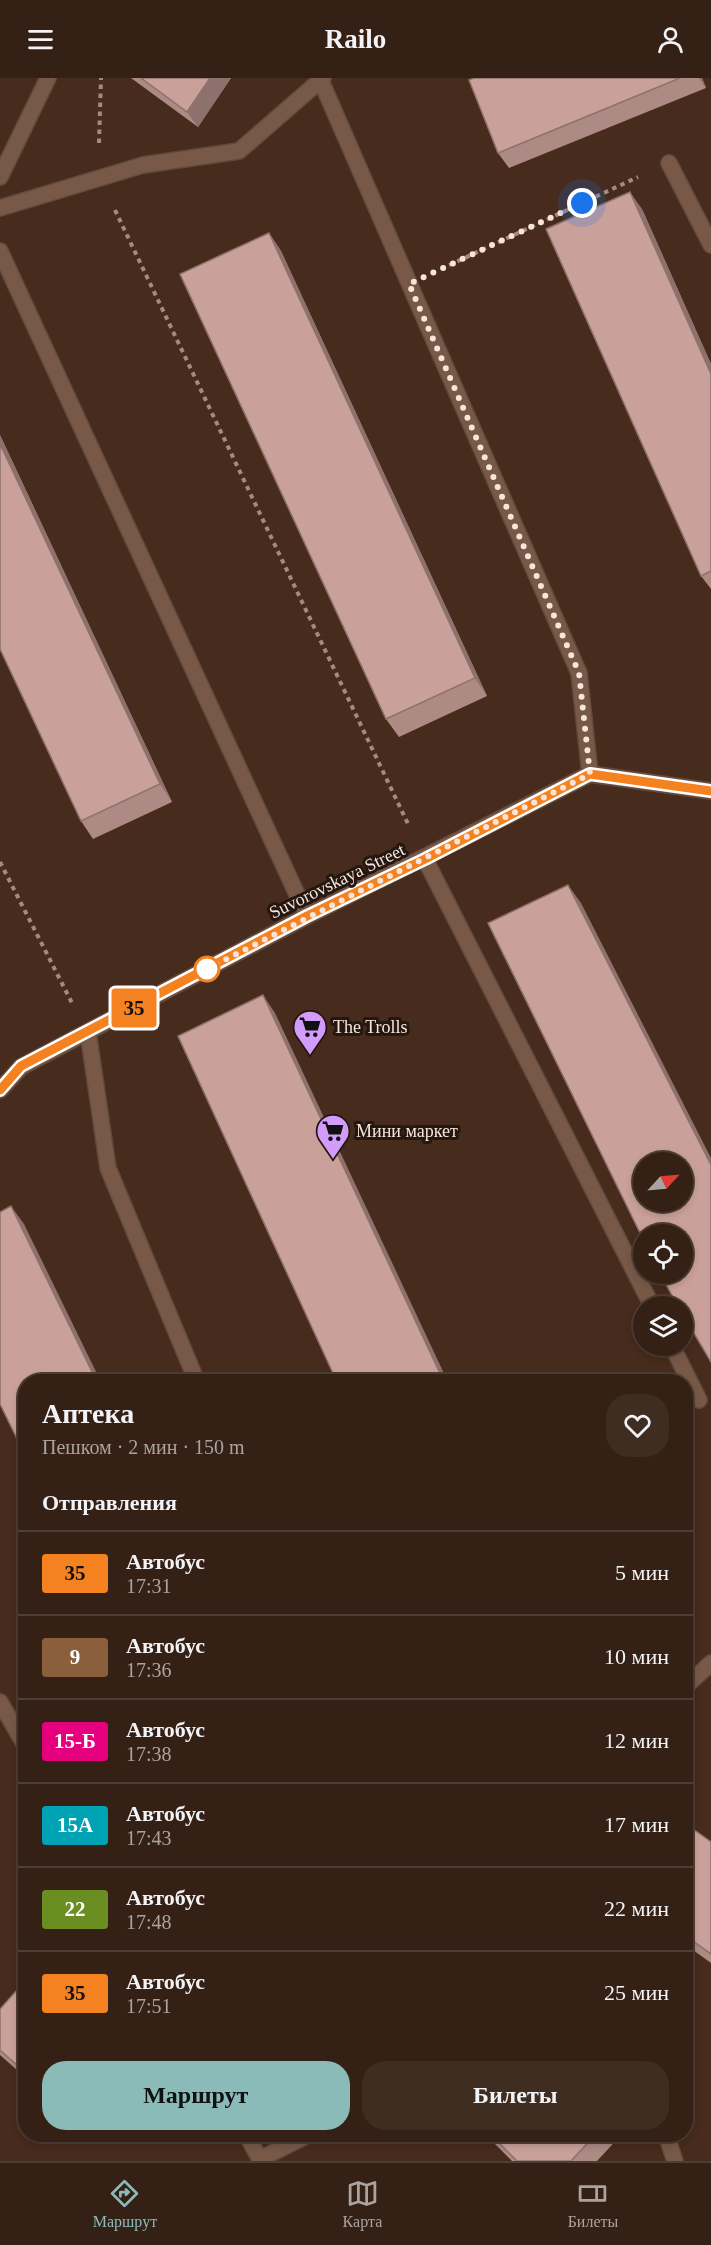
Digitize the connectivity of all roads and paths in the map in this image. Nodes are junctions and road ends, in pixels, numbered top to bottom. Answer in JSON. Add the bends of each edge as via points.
{"nodes":[{"id":1,"x":48,"y":78,"type":"edge"},
{"id":2,"x":101,"y":78,"type":"edge"},
{"id":3,"x":322,"y":79,"type":"edge"},
{"id":4,"x":669,"y":163,"type":"joint"},
{"id":5,"x":0,"y":177,"type":"edge"},
{"id":6,"x":99,"y":178,"type":"junction"},
{"id":7,"x":0,"y":208,"type":"edge"},
{"id":8,"x":711,"y":245,"type":"edge"},
{"id":9,"x":0,"y":251,"type":"edge"},
{"id":10,"x":409,"y":284,"type":"junction"},
{"id":11,"x":590,"y":774,"type":"junction"},
{"id":12,"x":711,"y":790,"type":"edge"},
{"id":13,"x":425,"y":859,"type":"junction"},
{"id":14,"x":0,"y":862,"type":"edge"},
{"id":15,"x":307,"y":916,"type":"junction"},
{"id":16,"x":87,"y":1032,"type":"junction"},
{"id":17,"x":0,"y":1090,"type":"edge"},
{"id":18,"x":647,"y":1296,"type":"edge"},
{"id":19,"x":677,"y":1356,"type":"edge"},
{"id":20,"x":194,"y":1374,"type":"edge"},
{"id":21,"x":686,"y":1374,"type":"edge"},
{"id":22,"x":693,"y":1388,"type":"edge"},
{"id":23,"x":699,"y":1400,"type":"dead end"},
{"id":24,"x":711,"y":1663,"type":"edge"},
{"id":25,"x":693,"y":1680,"type":"edge"},
{"id":26,"x":0,"y":1702,"type":"edge"},
{"id":27,"x":18,"y":1733,"type":"edge"},
{"id":28,"x":251,"y":2142,"type":"edge"},
{"id":29,"x":295,"y":2142,"type":"edge"},
{"id":30,"x":669,"y":2142,"type":"edge"},
{"id":31,"x":261,"y":2160,"type":"edge"},
{"id":32,"x":675,"y":2161,"type":"edge"}],
"edges":[{"from":1,"to":5,"type":"street"},
{"from":2,"to":6,"type":"path"},
{"from":3,"to":6,"type":"street","via":[[239,151],[143,165]]},
{"from":3,"to":10,"type":"street"},
{"from":4,"to":8,"type":"street"},
{"from":4,"to":10,"type":"path"},
{"from":6,"to":7,"type":"street"},
{"from":6,"to":13,"type":"path"},
{"from":9,"to":15,"type":"street"},
{"from":10,"to":11,"type":"street","via":[[579,673]]},
{"from":11,"to":12,"type":"street"},
{"from":11,"to":13,"type":"street","name":"Suvorovskaya Street"},
{"from":13,"to":15,"type":"street","name":"Suvorovskaya Street"},
{"from":13,"to":18,"type":"street"},
{"from":14,"to":16,"type":"path"},
{"from":15,"to":16,"type":"street","name":"Suvorovskaya Street"},
{"from":16,"to":17,"type":"street","name":"Suvorovskaya Street","via":[[21,1066]]},
{"from":16,"to":20,"type":"street","via":[[108,1168]]},
{"from":19,"to":21,"type":"street"},
{"from":22,"to":23,"type":"street"},
{"from":24,"to":25,"type":"street"},
{"from":26,"to":27,"type":"street"},
{"from":28,"to":31,"type":"street"},
{"from":29,"to":31,"type":"street"},
{"from":30,"to":32,"type":"street"}]}
